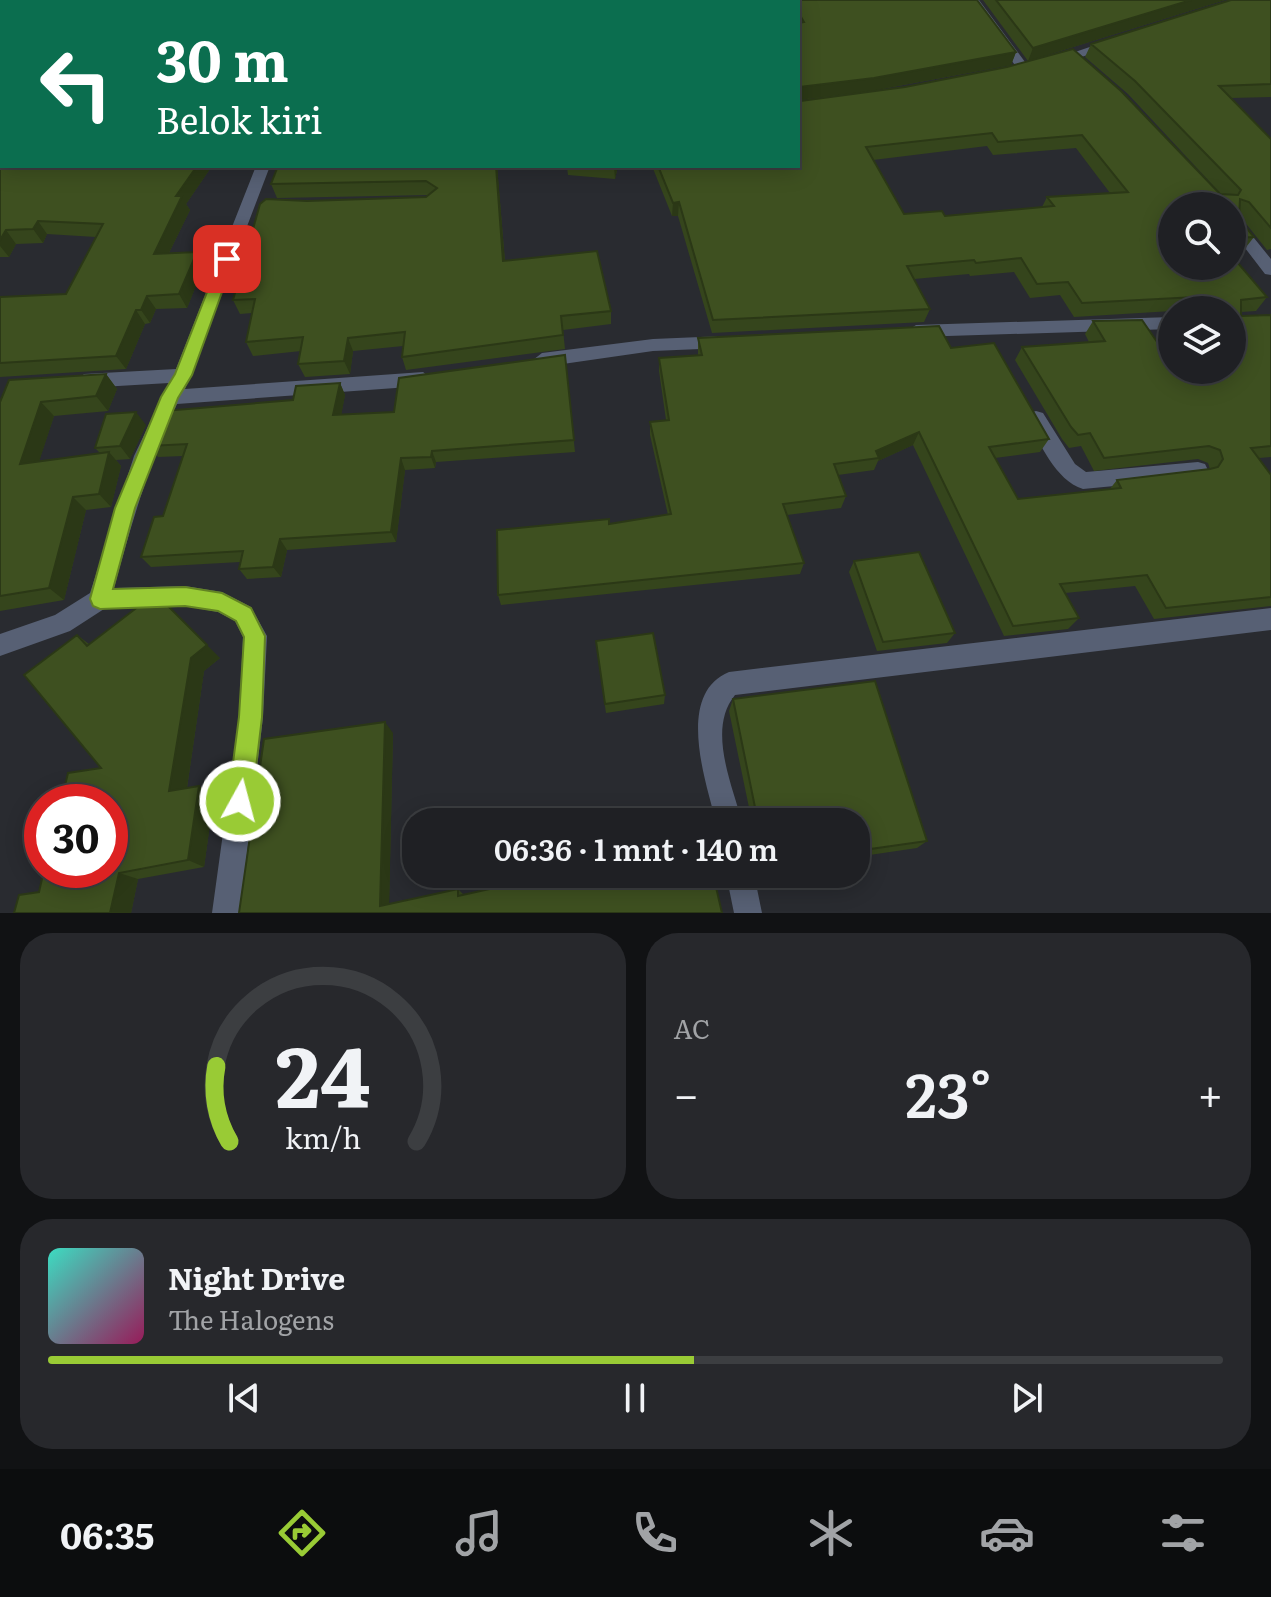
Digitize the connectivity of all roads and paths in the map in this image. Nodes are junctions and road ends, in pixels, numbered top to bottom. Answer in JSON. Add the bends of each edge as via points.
{"nodes":[{"id":1,"x":973,"y":0,"type":"edge"},
{"id":2,"x":1132,"y":37,"type":"edge"},
{"id":3,"x":263,"y":168,"type":"edge"},
{"id":4,"x":1246,"y":238,"type":"edge"},
{"id":5,"x":1271,"y":270,"type":"edge"},
{"id":6,"x":1158,"y":323,"type":"edge"},
{"id":7,"x":984,"y":328,"type":"junction"},
{"id":8,"x":905,"y":332,"type":"edge"},
{"id":9,"x":747,"y":341,"type":"edge"},
{"id":10,"x":1000,"y":354,"type":"edge"},
{"id":11,"x":519,"y":364,"type":"edge"},
{"id":12,"x":183,"y":375,"type":"junction"},
{"id":13,"x":437,"y":377,"type":"edge"},
{"id":14,"x":61,"y":382,"type":"edge"},
{"id":15,"x":170,"y":397,"type":"junction"},
{"id":16,"x":1030,"y":407,"type":"edge"},
{"id":17,"x":1198,"y":470,"type":"edge"},
{"id":18,"x":100,"y":599,"type":"junction"},
{"id":19,"x":1271,"y":619,"type":"edge"},
{"id":20,"x":0,"y":645,"type":"edge"},
{"id":21,"x":726,"y":808,"type":"edge"},
{"id":22,"x":743,"y":888,"type":"edge"},
{"id":23,"x":226,"y":913,"type":"edge"},
{"id":24,"x":748,"y":913,"type":"edge"}],
"edges":[{"from":1,"to":2,"type":"street","via":[[1018,70],[1077,61]]},
{"from":3,"to":12,"type":"street","via":[[256,204]]},
{"from":4,"to":5,"type":"street"},
{"from":6,"to":7,"type":"street"},
{"from":7,"to":8,"type":"street"},
{"from":7,"to":10,"type":"street"},
{"from":9,"to":11,"type":"street","via":[[653,345]]},
{"from":12,"to":14,"type":"street"},
{"from":12,"to":15,"type":"street"},
{"from":13,"to":15,"type":"street"},
{"from":15,"to":18,"type":"street","via":[[125,508]]},
{"from":16,"to":17,"type":"street","via":[[1075,478],[1091,482]]},
{"from":18,"to":20,"type":"street","via":[[62,623]]},
{"from":18,"to":23,"type":"street","via":[[185,596],[222,602],[243,614],[255,636],[251,717]]},
{"from":19,"to":21,"type":"street","via":[[729,684],[717,694],[709,719]]},
{"from":22,"to":24,"type":"street"}]}
